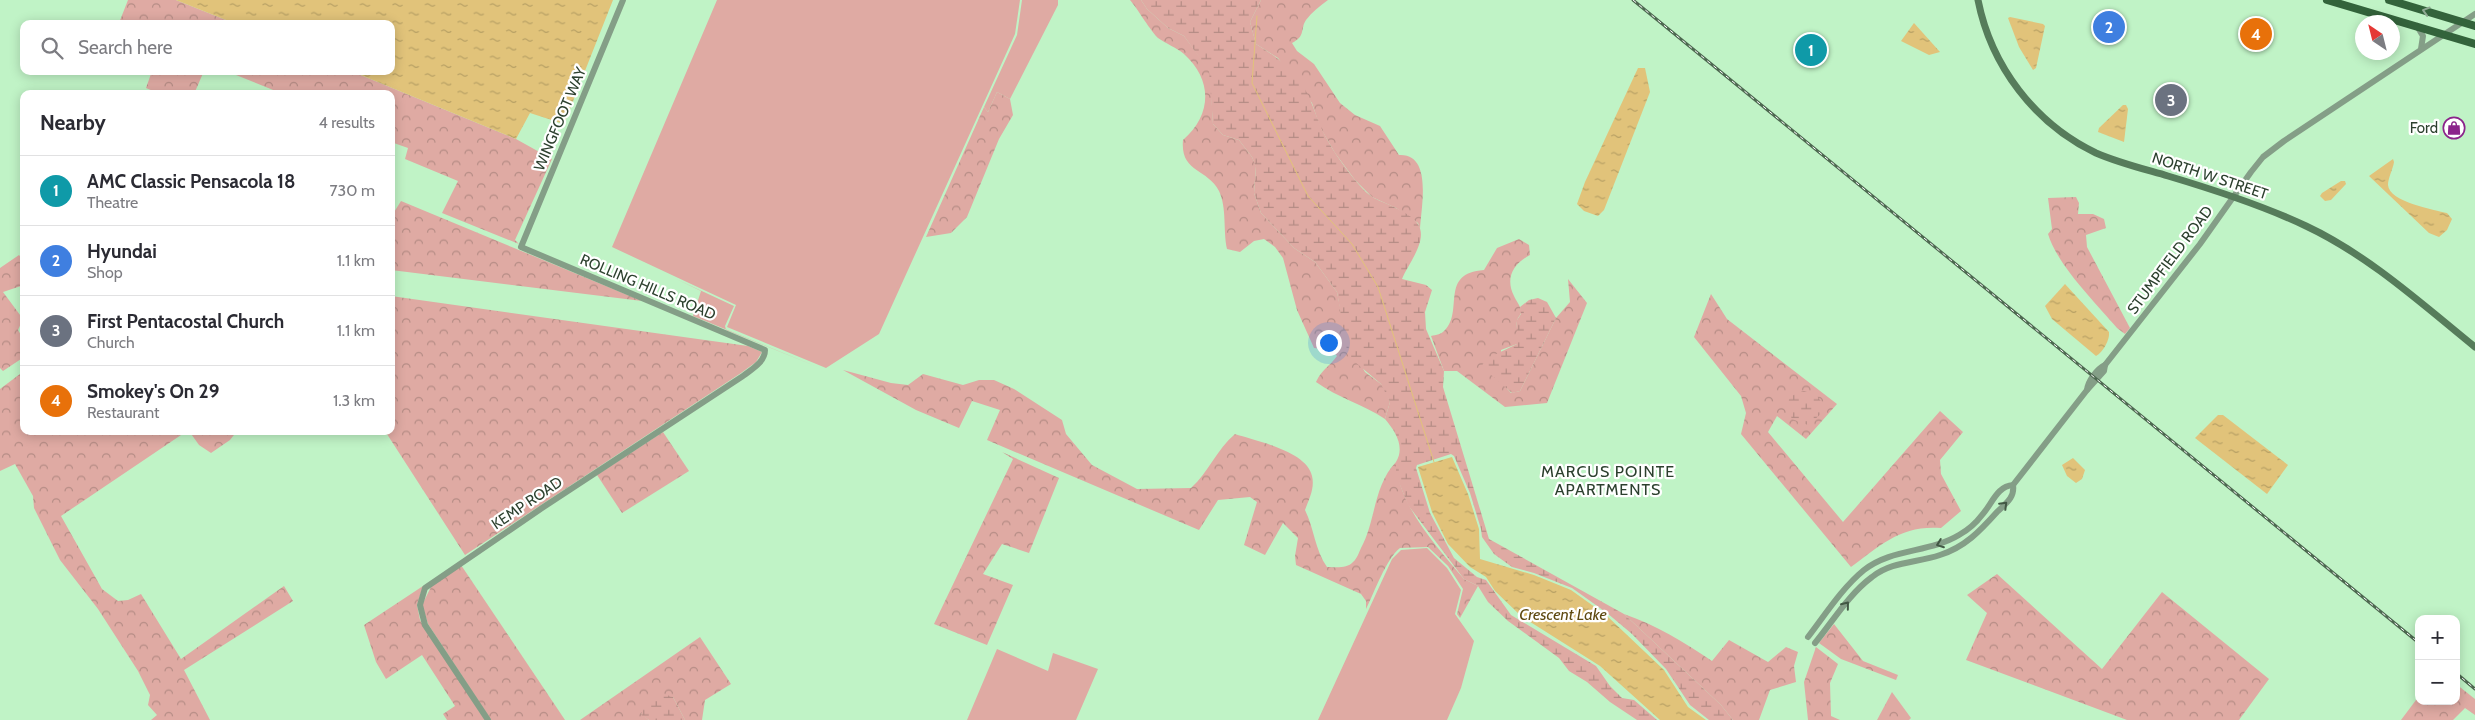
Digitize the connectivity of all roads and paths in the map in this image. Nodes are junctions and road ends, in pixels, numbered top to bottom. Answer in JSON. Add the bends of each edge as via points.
{"nodes":[{"id":1,"x":623,"y":0,"type":"edge"},
{"id":2,"x":1978,"y":0,"type":"edge"},
{"id":3,"x":2327,"y":0,"type":"edge"},
{"id":4,"x":2389,"y":0,"type":"edge"},
{"id":5,"x":2475,"y":14,"type":"edge"},
{"id":6,"x":2463,"y":22,"type":"junction"},
{"id":7,"x":2416,"y":26,"type":"junction"},
{"id":8,"x":2475,"y":26,"type":"edge"},
{"id":9,"x":2444,"y":34,"type":"junction"},
{"id":10,"x":2475,"y":44,"type":"edge"},
{"id":11,"x":2419,"y":51,"type":"junction"},
{"id":12,"x":2233,"y":196,"type":"junction"},
{"id":13,"x":520,"y":247,"type":"joint"},
{"id":14,"x":2475,"y":347,"type":"edge"},
{"id":15,"x":765,"y":350,"type":"joint"},
{"id":16,"x":2013,"y":485,"type":"junction"},
{"id":17,"x":1808,"y":637,"type":"dead end"},
{"id":18,"x":1815,"y":643,"type":"dead end"},
{"id":19,"x":488,"y":720,"type":"edge"}],
"edges":[{"from":1,"to":13,"type":"street","name":"WINGFOOT WAY"},
{"from":2,"to":12,"type":"main road","name":"NORTH W STREET","via":[[1990,42],[2004,70],[2033,107],[2056,128],[2111,159]]},
{"from":3,"to":7,"type":"main road"},
{"from":6,"to":4,"type":"main road","one_way":true},
{"from":5,"to":6,"type":"street","name":"STUMPFIELD ROAD"},
{"from":6,"to":8,"type":"main road"},
{"from":6,"to":9,"type":"street","name":"STUMPFIELD ROAD"},
{"from":7,"to":9,"type":"main road"},
{"from":7,"to":11,"type":"street","via":[[2424,38]]},
{"from":9,"to":10,"type":"main road"},
{"from":9,"to":11,"type":"street","name":"STUMPFIELD ROAD"},
{"from":11,"to":12,"type":"street","name":"STUMPFIELD ROAD","via":[[2271,150]]},
{"from":12,"to":14,"type":"main road","name":"NORTH W STREET","via":[[2309,227],[2354,253]]},
{"from":12,"to":16,"type":"street","name":"STUMPFIELD ROAD","via":[[2200,244],[2100,368],[2096,378]]},
{"from":13,"to":15,"type":"street","name":"ROLLING HILLS ROAD"},
{"from":15,"to":19,"type":"street","name":"KEMP ROAD","via":[[764,357],[743,376],[425,588],[420,605],[422,619]]},
{"from":16,"to":17,"type":"street","one_way":true,"via":[[2002,488],[1981,517],[1951,539],[1928,548],[1892,555],[1865,569]]},
{"from":18,"to":16,"type":"street","one_way":true,"via":[[1872,576],[1897,564],[1950,552],[1971,539],[2009,501]]}]}
